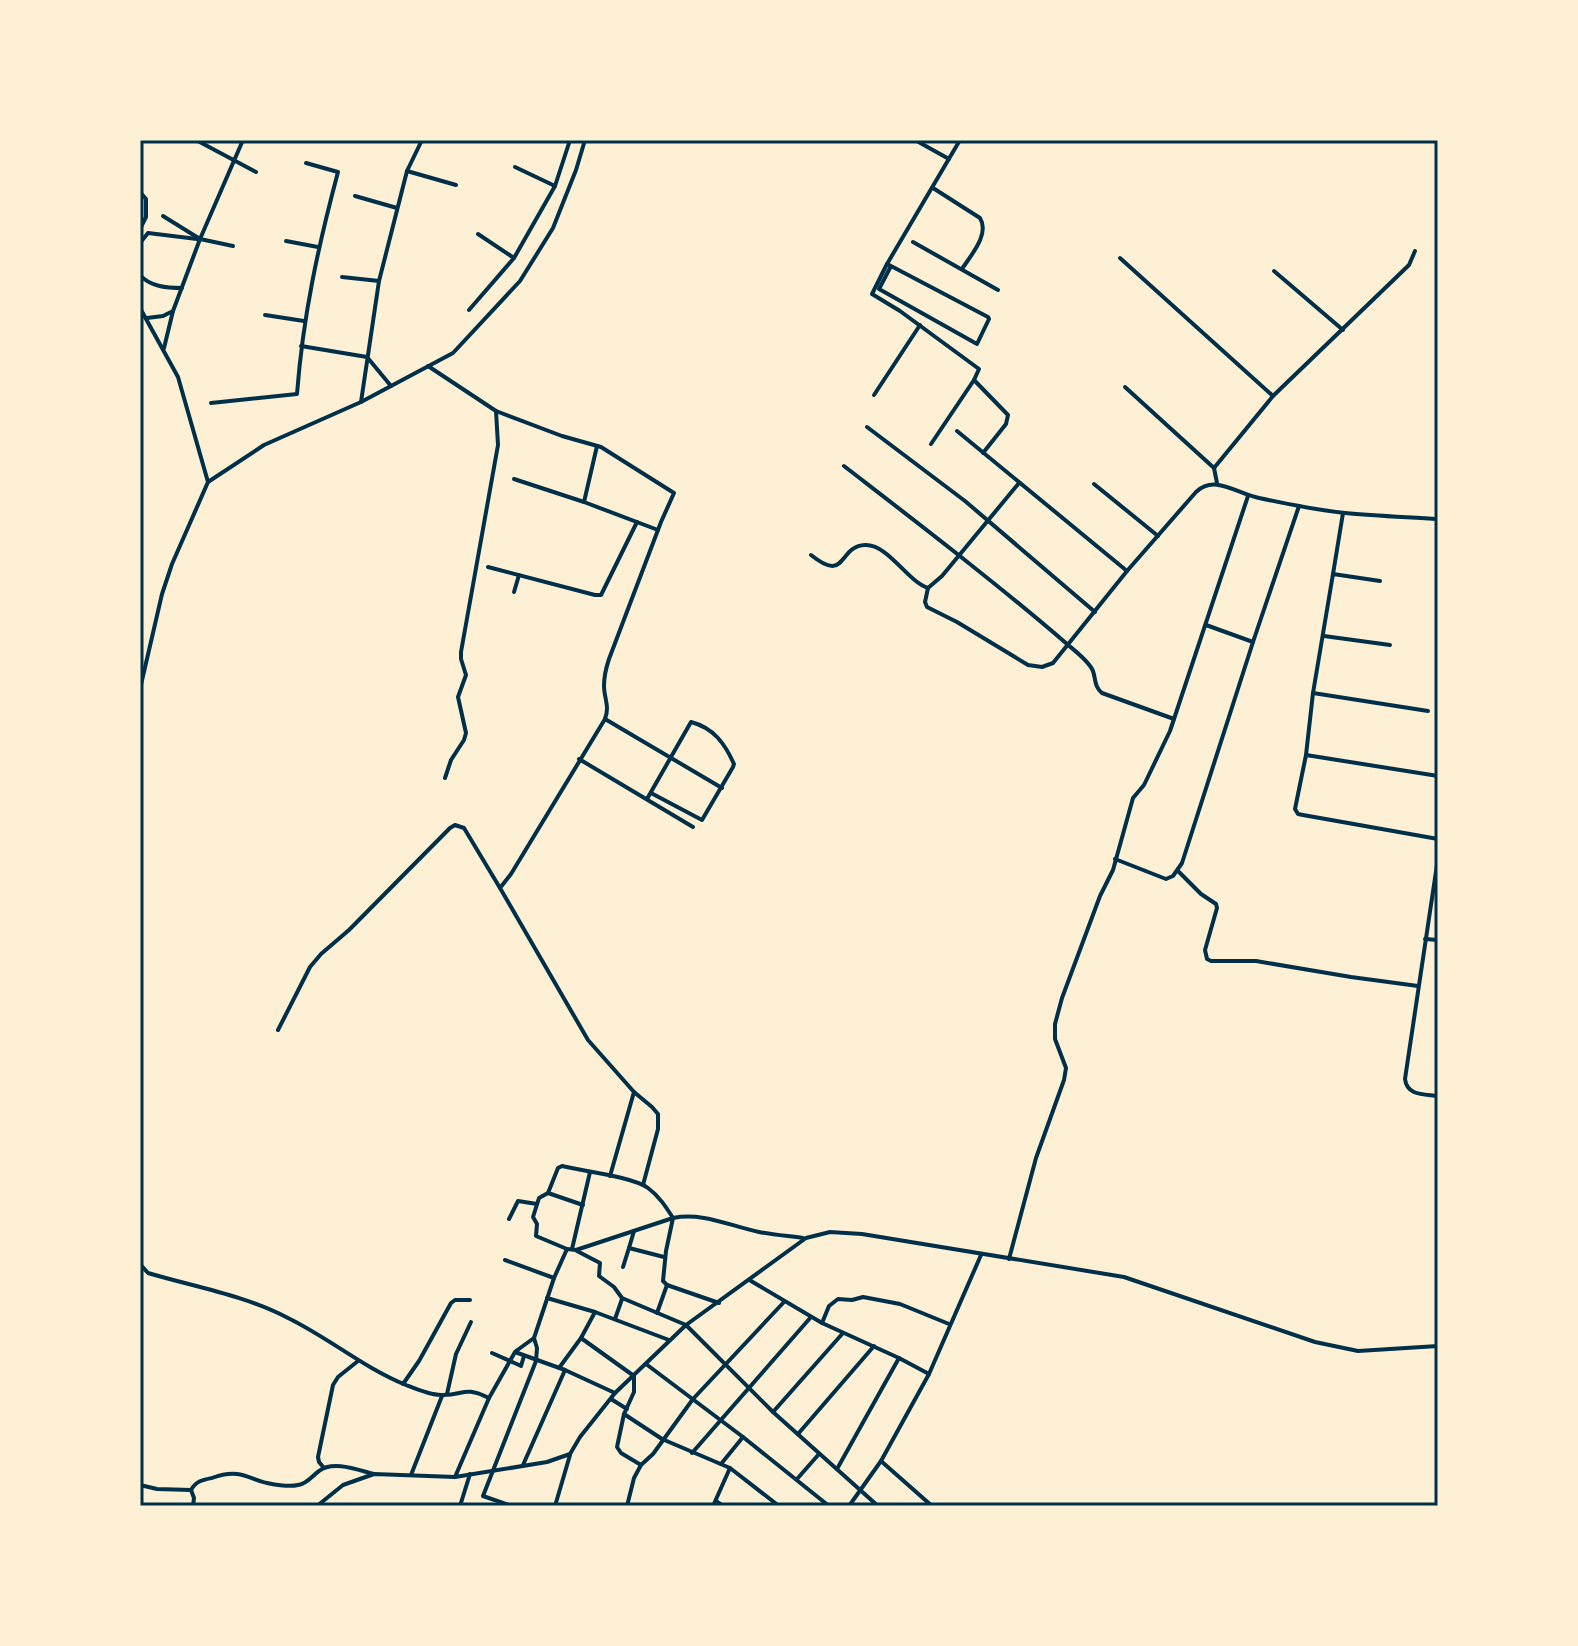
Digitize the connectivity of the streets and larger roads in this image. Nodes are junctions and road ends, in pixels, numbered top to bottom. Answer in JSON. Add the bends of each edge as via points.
{"nodes":[{"id":1,"x":196,"y":140,"type":"edge"},
{"id":2,"x":243,"y":140,"type":"edge"},
{"id":3,"x":570,"y":140,"type":"edge"},
{"id":4,"x":585,"y":140,"type":"edge"},
{"id":5,"x":915,"y":140,"type":"edge"},
{"id":6,"x":960,"y":140,"type":"edge"},
{"id":7,"x":420,"y":141,"type":"edge"},
{"id":8,"x":949,"y":159,"type":"junction"},
{"id":9,"x":234,"y":160,"type":"junction"},
{"id":10,"x":306,"y":163,"type":"dead end"},
{"id":11,"x":515,"y":167,"type":"dead end"},
{"id":12,"x":407,"y":171,"type":"junction"},
{"id":13,"x":256,"y":172,"type":"dead end"},
{"id":14,"x":456,"y":185,"type":"dead end"},
{"id":15,"x":555,"y":186,"type":"junction"},
{"id":16,"x":932,"y":188,"type":"junction"},
{"id":17,"x":140,"y":192,"type":"edge"},
{"id":18,"x":355,"y":196,"type":"dead end"},
{"id":19,"x":397,"y":208,"type":"junction"},
{"id":20,"x":163,"y":216,"type":"dead end"},
{"id":21,"x":140,"y":229,"type":"edge"},
{"id":22,"x":478,"y":234,"type":"dead end"},
{"id":23,"x":200,"y":239,"type":"junction"},
{"id":24,"x":286,"y":241,"type":"dead end"},
{"id":25,"x":913,"y":242,"type":"dead end"},
{"id":26,"x":140,"y":243,"type":"edge"},
{"id":27,"x":233,"y":246,"type":"dead end"},
{"id":28,"x":318,"y":247,"type":"junction"},
{"id":29,"x":1415,"y":251,"type":"dead end"},
{"id":30,"x":514,"y":258,"type":"junction"},
{"id":31,"x":1120,"y":258,"type":"dead end"},
{"id":32,"x":889,"y":265,"type":"junction"},
{"id":33,"x":962,"y":269,"type":"junction"},
{"id":34,"x":1274,"y":271,"type":"dead end"},
{"id":35,"x":140,"y":275,"type":"edge"},
{"id":36,"x":342,"y":277,"type":"dead end"},
{"id":37,"x":379,"y":281,"type":"junction"},
{"id":38,"x":182,"y":288,"type":"junction"},
{"id":39,"x":998,"y":290,"type":"dead end"},
{"id":40,"x":140,"y":308,"type":"edge"},
{"id":41,"x":469,"y":310,"type":"dead end"},
{"id":42,"x":173,"y":311,"type":"junction"},
{"id":43,"x":265,"y":315,"type":"dead end"},
{"id":44,"x":147,"y":318,"type":"junction"},
{"id":45,"x":304,"y":321,"type":"junction"},
{"id":46,"x":920,"y":325,"type":"junction"},
{"id":47,"x":1343,"y":330,"type":"junction"},
{"id":48,"x":301,"y":346,"type":"junction"},
{"id":49,"x":164,"y":350,"type":"junction"},
{"id":50,"x":367,"y":357,"type":"junction"},
{"id":51,"x":428,"y":366,"type":"junction"},
{"id":52,"x":974,"y":380,"type":"junction"},
{"id":53,"x":391,"y":386,"type":"junction"},
{"id":54,"x":1125,"y":387,"type":"dead end"},
{"id":55,"x":874,"y":395,"type":"dead end"},
{"id":56,"x":1273,"y":396,"type":"junction"},
{"id":57,"x":361,"y":402,"type":"junction"},
{"id":58,"x":211,"y":403,"type":"dead end"},
{"id":59,"x":496,"y":411,"type":"junction"},
{"id":60,"x":867,"y":427,"type":"dead end"},
{"id":61,"x":957,"y":431,"type":"dead end"},
{"id":62,"x":931,"y":444,"type":"dead end"},
{"id":63,"x":597,"y":446,"type":"junction"},
{"id":64,"x":983,"y":453,"type":"junction"},
{"id":65,"x":844,"y":466,"type":"dead end"},
{"id":66,"x":1214,"y":468,"type":"junction"},
{"id":67,"x":514,"y":479,"type":"dead end"},
{"id":68,"x":208,"y":482,"type":"junction"},
{"id":69,"x":1019,"y":483,"type":"junction"},
{"id":70,"x":1217,"y":483,"type":"junction"},
{"id":71,"x":1094,"y":484,"type":"dead end"},
{"id":72,"x":1248,"y":496,"type":"junction"},
{"id":73,"x":584,"y":502,"type":"junction"},
{"id":74,"x":1299,"y":506,"type":"junction"},
{"id":75,"x":1343,"y":513,"type":"junction"},
{"id":76,"x":1438,"y":519,"type":"edge"},
{"id":77,"x":987,"y":520,"type":"junction"},
{"id":78,"x":637,"y":522,"type":"junction"},
{"id":79,"x":658,"y":530,"type":"junction"},
{"id":80,"x":1158,"y":536,"type":"junction"},
{"id":81,"x":811,"y":555,"type":"dead end"},
{"id":82,"x":960,"y":555,"type":"junction"},
{"id":83,"x":488,"y":567,"type":"dead end"},
{"id":84,"x":1127,"y":571,"type":"junction"},
{"id":85,"x":1333,"y":574,"type":"junction"},
{"id":86,"x":519,"y":575,"type":"junction"},
{"id":87,"x":1380,"y":581,"type":"dead end"},
{"id":88,"x":928,"y":588,"type":"junction"},
{"id":89,"x":514,"y":592,"type":"dead end"},
{"id":90,"x":1095,"y":612,"type":"junction"},
{"id":91,"x":1206,"y":625,"type":"junction"},
{"id":92,"x":1324,"y":636,"type":"junction"},
{"id":93,"x":1253,"y":642,"type":"junction"},
{"id":94,"x":1068,"y":645,"type":"junction"},
{"id":95,"x":1390,"y":645,"type":"dead end"},
{"id":96,"x":140,"y":689,"type":"edge"},
{"id":97,"x":1313,"y":693,"type":"junction"},
{"id":98,"x":1428,"y":711,"type":"dead end"},
{"id":99,"x":605,"y":719,"type":"junction"},
{"id":100,"x":1174,"y":719,"type":"junction"},
{"id":101,"x":1306,"y":755,"type":"junction"},
{"id":102,"x":671,"y":757,"type":"junction"},
{"id":103,"x":579,"y":759,"type":"junction"},
{"id":104,"x":1438,"y":776,"type":"edge"},
{"id":105,"x":445,"y":778,"type":"dead end"},
{"id":106,"x":722,"y":788,"type":"junction"},
{"id":107,"x":651,"y":793,"type":"junction"},
{"id":108,"x":647,"y":799,"type":"junction"},
{"id":109,"x":693,"y":827,"type":"dead end"},
{"id":110,"x":1438,"y":839,"type":"edge"},
{"id":111,"x":1438,"y":858,"type":"edge"},
{"id":112,"x":1115,"y":859,"type":"junction"},
{"id":113,"x":1177,"y":870,"type":"junction"},
{"id":114,"x":500,"y":888,"type":"junction"},
{"id":115,"x":1425,"y":939,"type":"junction"},
{"id":116,"x":1438,"y":940,"type":"edge"},
{"id":117,"x":1418,"y":986,"type":"junction"},
{"id":118,"x":278,"y":1030,"type":"dead end"},
{"id":119,"x":634,"y":1092,"type":"junction"},
{"id":120,"x":1438,"y":1096,"type":"edge"},
{"id":121,"x":590,"y":1172,"type":"junction"},
{"id":122,"x":610,"y":1176,"type":"junction"},
{"id":123,"x":643,"y":1185,"type":"junction"},
{"id":124,"x":548,"y":1193,"type":"junction"},
{"id":125,"x":537,"y":1204,"type":"junction"},
{"id":126,"x":583,"y":1205,"type":"junction"},
{"id":127,"x":673,"y":1218,"type":"junction"},
{"id":128,"x":509,"y":1219,"type":"dead end"},
{"id":129,"x":634,"y":1231,"type":"junction"},
{"id":130,"x":806,"y":1238,"type":"junction"},
{"id":131,"x":629,"y":1248,"type":"junction"},
{"id":132,"x":572,"y":1249,"type":"junction"},
{"id":133,"x":981,"y":1255,"type":"junction"},
{"id":134,"x":665,"y":1258,"type":"junction"},
{"id":135,"x":1009,"y":1259,"type":"junction"},
{"id":136,"x":505,"y":1260,"type":"dead end"},
{"id":137,"x":140,"y":1264,"type":"edge"},
{"id":138,"x":623,"y":1267,"type":"dead end"},
{"id":139,"x":554,"y":1278,"type":"junction"},
{"id":140,"x":750,"y":1280,"type":"junction"},
{"id":141,"x":667,"y":1285,"type":"junction"},
{"id":142,"x":547,"y":1297,"type":"junction"},
{"id":143,"x":622,"y":1298,"type":"junction"},
{"id":144,"x":470,"y":1300,"type":"dead end"},
{"id":145,"x":784,"y":1302,"type":"junction"},
{"id":146,"x":719,"y":1303,"type":"junction"},
{"id":147,"x":595,"y":1312,"type":"junction"},
{"id":148,"x":657,"y":1313,"type":"junction"},
{"id":149,"x":811,"y":1317,"type":"junction"},
{"id":150,"x":615,"y":1319,"type":"junction"},
{"id":151,"x":471,"y":1322,"type":"dead end"},
{"id":152,"x":822,"y":1323,"type":"junction"},
{"id":153,"x":949,"y":1324,"type":"junction"},
{"id":154,"x":686,"y":1325,"type":"junction"},
{"id":155,"x":843,"y":1333,"type":"junction"},
{"id":156,"x":534,"y":1338,"type":"junction"},
{"id":157,"x":581,"y":1338,"type":"junction"},
{"id":158,"x":669,"y":1340,"type":"junction"},
{"id":159,"x":874,"y":1346,"type":"junction"},
{"id":160,"x":1438,"y":1346,"type":"edge"},
{"id":161,"x":515,"y":1352,"type":"junction"},
{"id":162,"x":492,"y":1353,"type":"dead end"},
{"id":163,"x":524,"y":1356,"type":"junction"},
{"id":164,"x":899,"y":1358,"type":"junction"},
{"id":165,"x":359,"y":1361,"type":"junction"},
{"id":166,"x":536,"y":1361,"type":"junction"},
{"id":167,"x":509,"y":1362,"type":"junction"},
{"id":168,"x":646,"y":1364,"type":"junction"},
{"id":169,"x":725,"y":1364,"type":"junction"},
{"id":170,"x":559,"y":1368,"type":"junction"},
{"id":171,"x":565,"y":1370,"type":"junction"},
{"id":172,"x":929,"y":1374,"type":"junction"},
{"id":173,"x":634,"y":1376,"type":"junction"},
{"id":174,"x":403,"y":1384,"type":"junction"},
{"id":175,"x":749,"y":1388,"type":"junction"},
{"id":176,"x":615,"y":1393,"type":"junction"},
{"id":177,"x":445,"y":1395,"type":"junction"},
{"id":178,"x":489,"y":1398,"type":"junction"},
{"id":179,"x":611,"y":1399,"type":"junction"},
{"id":180,"x":693,"y":1399,"type":"junction"},
{"id":181,"x":625,"y":1411,"type":"junction"},
{"id":182,"x":773,"y":1412,"type":"junction"},
{"id":183,"x":720,"y":1419,"type":"junction"},
{"id":184,"x":798,"y":1434,"type":"junction"},
{"id":185,"x":743,"y":1437,"type":"junction"},
{"id":186,"x":662,"y":1439,"type":"junction"},
{"id":187,"x":692,"y":1453,"type":"junction"},
{"id":188,"x":570,"y":1454,"type":"junction"},
{"id":189,"x":819,"y":1454,"type":"junction"},
{"id":190,"x":881,"y":1461,"type":"junction"},
{"id":191,"x":721,"y":1464,"type":"junction"},
{"id":192,"x":523,"y":1465,"type":"junction"},
{"id":193,"x":641,"y":1465,"type":"junction"},
{"id":194,"x":324,"y":1468,"type":"junction"},
{"id":195,"x":730,"y":1468,"type":"junction"},
{"id":196,"x":837,"y":1469,"type":"junction"},
{"id":197,"x":491,"y":1472,"type":"junction"},
{"id":198,"x":374,"y":1474,"type":"junction"},
{"id":199,"x":470,"y":1474,"type":"junction"},
{"id":200,"x":411,"y":1475,"type":"junction"},
{"id":201,"x":455,"y":1477,"type":"junction"},
{"id":202,"x":797,"y":1479,"type":"junction"},
{"id":203,"x":140,"y":1485,"type":"edge"},
{"id":204,"x":191,"y":1490,"type":"junction"},
{"id":205,"x":861,"y":1491,"type":"junction"},
{"id":206,"x":715,"y":1503,"type":"edge"},
{"id":207,"x":193,"y":1506,"type":"edge"},
{"id":208,"x":317,"y":1506,"type":"edge"},
{"id":209,"x":460,"y":1506,"type":"edge"},
{"id":210,"x":512,"y":1506,"type":"edge"},
{"id":211,"x":555,"y":1506,"type":"edge"},
{"id":212,"x":627,"y":1506,"type":"edge"},
{"id":213,"x":723,"y":1506,"type":"edge"},
{"id":214,"x":779,"y":1506,"type":"edge"},
{"id":215,"x":829,"y":1506,"type":"edge"},
{"id":216,"x":849,"y":1506,"type":"edge"},
{"id":217,"x":878,"y":1506,"type":"edge"},
{"id":218,"x":932,"y":1506,"type":"edge"}],
"edges":[{"from":1,"to":9,"type":"street"},
{"from":2,"to":9,"type":"street"},
{"from":3,"to":15,"type":"street"},
{"from":4,"to":51,"type":"street","via":[[553,228],[520,281],[453,353]]},
{"from":5,"to":8,"type":"street"},
{"from":6,"to":8,"type":"street"},
{"from":7,"to":12,"type":"street"},
{"from":8,"to":16,"type":"street"},
{"from":9,"to":13,"type":"street"},
{"from":9,"to":23,"type":"street"},
{"from":10,"to":28,"type":"street","via":[[338,172]]},
{"from":11,"to":15,"type":"street"},
{"from":12,"to":14,"type":"street"},
{"from":12,"to":19,"type":"street"},
{"from":15,"to":30,"type":"street"},
{"from":16,"to":32,"type":"street"},
{"from":16,"to":33,"type":"street","via":[[983,223],[982,235]]},
{"from":17,"to":21,"type":"street","via":[[146,199]]},
{"from":18,"to":19,"type":"street"},
{"from":19,"to":37,"type":"street"},
{"from":20,"to":23,"type":"street"},
{"from":22,"to":30,"type":"street"},
{"from":23,"to":26,"type":"street","via":[[148,233]]},
{"from":23,"to":27,"type":"street"},
{"from":23,"to":38,"type":"street"},
{"from":24,"to":28,"type":"street"},
{"from":25,"to":33,"type":"street"},
{"from":28,"to":45,"type":"street"},
{"from":29,"to":47,"type":"street","via":[[1409,265]]},
{"from":30,"to":41,"type":"street"},
{"from":31,"to":56,"type":"street"},
{"from":32,"to":32,"type":"street","via":[[988,317],[977,344],[879,289]]},
{"from":32,"to":46,"type":"street","via":[[872,294]]},
{"from":33,"to":39,"type":"street"},
{"from":34,"to":47,"type":"street"},
{"from":35,"to":38,"type":"street","via":[[154,284]]},
{"from":36,"to":37,"type":"street"},
{"from":37,"to":50,"type":"street"},
{"from":38,"to":42,"type":"street"},
{"from":40,"to":44,"type":"street"},
{"from":42,"to":44,"type":"street"},
{"from":42,"to":49,"type":"street"},
{"from":43,"to":45,"type":"street"},
{"from":44,"to":49,"type":"street"},
{"from":45,"to":48,"type":"street"},
{"from":46,"to":52,"type":"street","via":[[978,367]]},
{"from":46,"to":55,"type":"street"},
{"from":47,"to":56,"type":"street"},
{"from":48,"to":50,"type":"street"},
{"from":48,"to":58,"type":"street","via":[[297,394]]},
{"from":49,"to":68,"type":"street","via":[[178,377]]},
{"from":50,"to":53,"type":"street"},
{"from":50,"to":57,"type":"street"},
{"from":51,"to":53,"type":"street"},
{"from":51,"to":59,"type":"street"},
{"from":52,"to":62,"type":"street"},
{"from":52,"to":64,"type":"street","via":[[1008,415]]},
{"from":53,"to":57,"type":"street"},
{"from":54,"to":66,"type":"street"},
{"from":56,"to":66,"type":"street"},
{"from":57,"to":68,"type":"street","via":[[264,445]]},
{"from":59,"to":63,"type":"street"},
{"from":59,"to":105,"type":"street","via":[[498,445],[461,652],[466,675],[458,697],[466,733]]},
{"from":60,"to":77,"type":"street"},
{"from":61,"to":64,"type":"street"},
{"from":63,"to":73,"type":"street"},
{"from":63,"to":79,"type":"street","via":[[674,493]]},
{"from":64,"to":69,"type":"street"},
{"from":65,"to":82,"type":"street"},
{"from":66,"to":70,"type":"street"},
{"from":67,"to":73,"type":"street"},
{"from":68,"to":96,"type":"street","via":[[162,594]]},
{"from":69,"to":77,"type":"street"},
{"from":69,"to":84,"type":"street"},
{"from":70,"to":72,"type":"street"},
{"from":70,"to":80,"type":"street","via":[[1202,486]]},
{"from":71,"to":80,"type":"street"},
{"from":72,"to":74,"type":"street"},
{"from":72,"to":91,"type":"street"},
{"from":73,"to":78,"type":"street"},
{"from":74,"to":75,"type":"street"},
{"from":74,"to":93,"type":"street"},
{"from":75,"to":76,"type":"street"},
{"from":75,"to":85,"type":"street"},
{"from":77,"to":82,"type":"street"},
{"from":77,"to":90,"type":"street"},
{"from":78,"to":79,"type":"street"},
{"from":78,"to":86,"type":"street","via":[[601,595]]},
{"from":79,"to":99,"type":"street","via":[[605,673]]},
{"from":80,"to":84,"type":"street"},
{"from":81,"to":88,"type":"street","via":[[832,567],[866,545]]},
{"from":82,"to":88,"type":"street"},
{"from":82,"to":94,"type":"street"},
{"from":83,"to":86,"type":"street"},
{"from":84,"to":90,"type":"street"},
{"from":85,"to":87,"type":"street"},
{"from":85,"to":92,"type":"street"},
{"from":86,"to":89,"type":"street"},
{"from":88,"to":94,"type":"street","via":[[927,607],[1028,665],[1047,666]]},
{"from":90,"to":94,"type":"street"},
{"from":91,"to":93,"type":"street"},
{"from":91,"to":100,"type":"street"},
{"from":92,"to":95,"type":"street"},
{"from":92,"to":97,"type":"street"},
{"from":93,"to":113,"type":"street"},
{"from":94,"to":100,"type":"street","via":[[1090,666],[1102,693]]},
{"from":97,"to":98,"type":"street"},
{"from":97,"to":101,"type":"street"},
{"from":99,"to":102,"type":"street"},
{"from":99,"to":103,"type":"street"},
{"from":100,"to":112,"type":"street","via":[[1133,798]]},
{"from":101,"to":104,"type":"street"},
{"from":101,"to":110,"type":"street","via":[[1298,814]]},
{"from":102,"to":106,"type":"street"},
{"from":102,"to":106,"type":"street","via":[[691,722],[697,723],[723,741],[734,764]]},
{"from":102,"to":107,"type":"street"},
{"from":103,"to":108,"type":"street"},
{"from":103,"to":114,"type":"street"},
{"from":106,"to":107,"type":"street","via":[[701,821]]},
{"from":107,"to":108,"type":"street"},
{"from":108,"to":109,"type":"street"},
{"from":111,"to":115,"type":"street"},
{"from":112,"to":113,"type":"street","via":[[1166,879]]},
{"from":112,"to":135,"type":"street","via":[[1058,1011],[1055,1039],[1066,1068],[1064,1080]]},
{"from":113,"to":117,"type":"street","via":[[1216,904],[1205,950],[1211,961],[1256,961]]},
{"from":114,"to":118,"type":"street","via":[[464,828],[450,828],[310,967]]},
{"from":114,"to":119,"type":"street","via":[[588,1040]]},
{"from":115,"to":116,"type":"street"},
{"from":115,"to":117,"type":"street"},
{"from":117,"to":120,"type":"street","via":[[1406,1085],[1413,1092]]},
{"from":119,"to":122,"type":"street"},
{"from":119,"to":123,"type":"street","via":[[659,1119]]},
{"from":121,"to":122,"type":"street"},
{"from":121,"to":124,"type":"street","via":[[562,1166]]},
{"from":121,"to":126,"type":"street"},
{"from":122,"to":123,"type":"street"},
{"from":123,"to":127,"type":"street"},
{"from":124,"to":125,"type":"street"},
{"from":124,"to":126,"type":"street"},
{"from":125,"to":128,"type":"street","via":[[518,1201]]},
{"from":125,"to":132,"type":"street","via":[[535,1235]]},
{"from":126,"to":132,"type":"street"},
{"from":127,"to":129,"type":"street"},
{"from":127,"to":130,"type":"street","via":[[704,1217]]},
{"from":127,"to":134,"type":"street"},
{"from":129,"to":131,"type":"street"},
{"from":129,"to":132,"type":"street"},
{"from":130,"to":133,"type":"street","via":[[830,1232],[862,1234]]},
{"from":130,"to":140,"type":"street"},
{"from":131,"to":134,"type":"street"},
{"from":131,"to":138,"type":"street"},
{"from":132,"to":139,"type":"street"},
{"from":132,"to":143,"type":"street","via":[[600,1263],[599,1276]]},
{"from":133,"to":135,"type":"street"},
{"from":133,"to":153,"type":"street"},
{"from":134,"to":141,"type":"street"},
{"from":135,"to":160,"type":"street","via":[[1124,1277],[1342,1349]]},
{"from":136,"to":139,"type":"street"},
{"from":137,"to":165,"type":"street","via":[[148,1273],[287,1317]]},
{"from":139,"to":142,"type":"street"},
{"from":140,"to":145,"type":"street"},
{"from":140,"to":146,"type":"street"},
{"from":141,"to":146,"type":"street"},
{"from":141,"to":148,"type":"street"},
{"from":142,"to":147,"type":"street"},
{"from":142,"to":156,"type":"street"},
{"from":143,"to":148,"type":"street"},
{"from":143,"to":150,"type":"street"},
{"from":144,"to":174,"type":"street","via":[[451,1303]]},
{"from":145,"to":149,"type":"street"},
{"from":145,"to":169,"type":"street"},
{"from":146,"to":154,"type":"street"},
{"from":147,"to":150,"type":"street"},
{"from":147,"to":157,"type":"street"},
{"from":148,"to":154,"type":"street"},
{"from":149,"to":152,"type":"street"},
{"from":149,"to":175,"type":"street"},
{"from":150,"to":158,"type":"street"},
{"from":151,"to":177,"type":"street"},
{"from":152,"to":153,"type":"street","via":[[838,1299],[863,1297],[915,1309]]},
{"from":152,"to":155,"type":"street"},
{"from":153,"to":172,"type":"street"},
{"from":154,"to":158,"type":"street"},
{"from":154,"to":169,"type":"street"},
{"from":155,"to":159,"type":"street"},
{"from":155,"to":182,"type":"street"},
{"from":156,"to":161,"type":"street"},
{"from":156,"to":166,"type":"street"},
{"from":157,"to":170,"type":"street"},
{"from":157,"to":173,"type":"street"},
{"from":158,"to":168,"type":"street"},
{"from":159,"to":164,"type":"street"},
{"from":159,"to":184,"type":"street"},
{"from":161,"to":163,"type":"street"},
{"from":161,"to":167,"type":"street"},
{"from":162,"to":167,"type":"street"},
{"from":163,"to":166,"type":"street"},
{"from":163,"to":167,"type":"street","via":[[521,1366]]},
{"from":164,"to":172,"type":"street"},
{"from":164,"to":196,"type":"street"},
{"from":165,"to":174,"type":"street"},
{"from":165,"to":194,"type":"street","via":[[333,1385],[318,1457]]},
{"from":166,"to":170,"type":"street"},
{"from":166,"to":197,"type":"street"},
{"from":167,"to":178,"type":"street"},
{"from":168,"to":173,"type":"street"},
{"from":168,"to":180,"type":"street"},
{"from":169,"to":175,"type":"street"},
{"from":169,"to":180,"type":"street"},
{"from":170,"to":171,"type":"street"},
{"from":171,"to":176,"type":"street"},
{"from":171,"to":192,"type":"street"},
{"from":172,"to":190,"type":"street"},
{"from":173,"to":176,"type":"street"},
{"from":173,"to":181,"type":"street"},
{"from":174,"to":177,"type":"street"},
{"from":175,"to":182,"type":"street"},
{"from":175,"to":183,"type":"street"},
{"from":176,"to":179,"type":"street"},
{"from":177,"to":178,"type":"street","via":[[467,1390]]},
{"from":177,"to":200,"type":"street"},
{"from":178,"to":201,"type":"street"},
{"from":179,"to":181,"type":"street"},
{"from":179,"to":188,"type":"street"},
{"from":180,"to":183,"type":"street"},
{"from":180,"to":186,"type":"street"},
{"from":181,"to":186,"type":"street"},
{"from":181,"to":193,"type":"street","via":[[618,1451]]},
{"from":182,"to":184,"type":"street"},
{"from":183,"to":185,"type":"street"},
{"from":183,"to":187,"type":"street"},
{"from":184,"to":189,"type":"street"},
{"from":185,"to":191,"type":"street"},
{"from":185,"to":202,"type":"street"},
{"from":186,"to":187,"type":"street"},
{"from":186,"to":193,"type":"street"},
{"from":187,"to":191,"type":"street"},
{"from":188,"to":192,"type":"street"},
{"from":188,"to":211,"type":"street"},
{"from":189,"to":196,"type":"street"},
{"from":189,"to":202,"type":"street"},
{"from":190,"to":205,"type":"street"},
{"from":190,"to":218,"type":"street"},
{"from":191,"to":195,"type":"street"},
{"from":192,"to":197,"type":"street"},
{"from":193,"to":212,"type":"street"},
{"from":194,"to":198,"type":"street"},
{"from":194,"to":204,"type":"street","via":[[299,1485],[236,1474],[199,1481]]},
{"from":195,"to":206,"type":"street"},
{"from":195,"to":214,"type":"street"},
{"from":196,"to":205,"type":"street"},
{"from":197,"to":199,"type":"street"},
{"from":197,"to":210,"type":"street","via":[[483,1496]]},
{"from":198,"to":200,"type":"street"},
{"from":198,"to":208,"type":"street","via":[[343,1485]]},
{"from":199,"to":201,"type":"street"},
{"from":199,"to":209,"type":"street"},
{"from":200,"to":201,"type":"street"},
{"from":202,"to":215,"type":"street"},
{"from":203,"to":204,"type":"street"},
{"from":204,"to":207,"type":"street"},
{"from":205,"to":216,"type":"street"},
{"from":205,"to":217,"type":"street"},
{"from":206,"to":213,"type":"street"}]}
